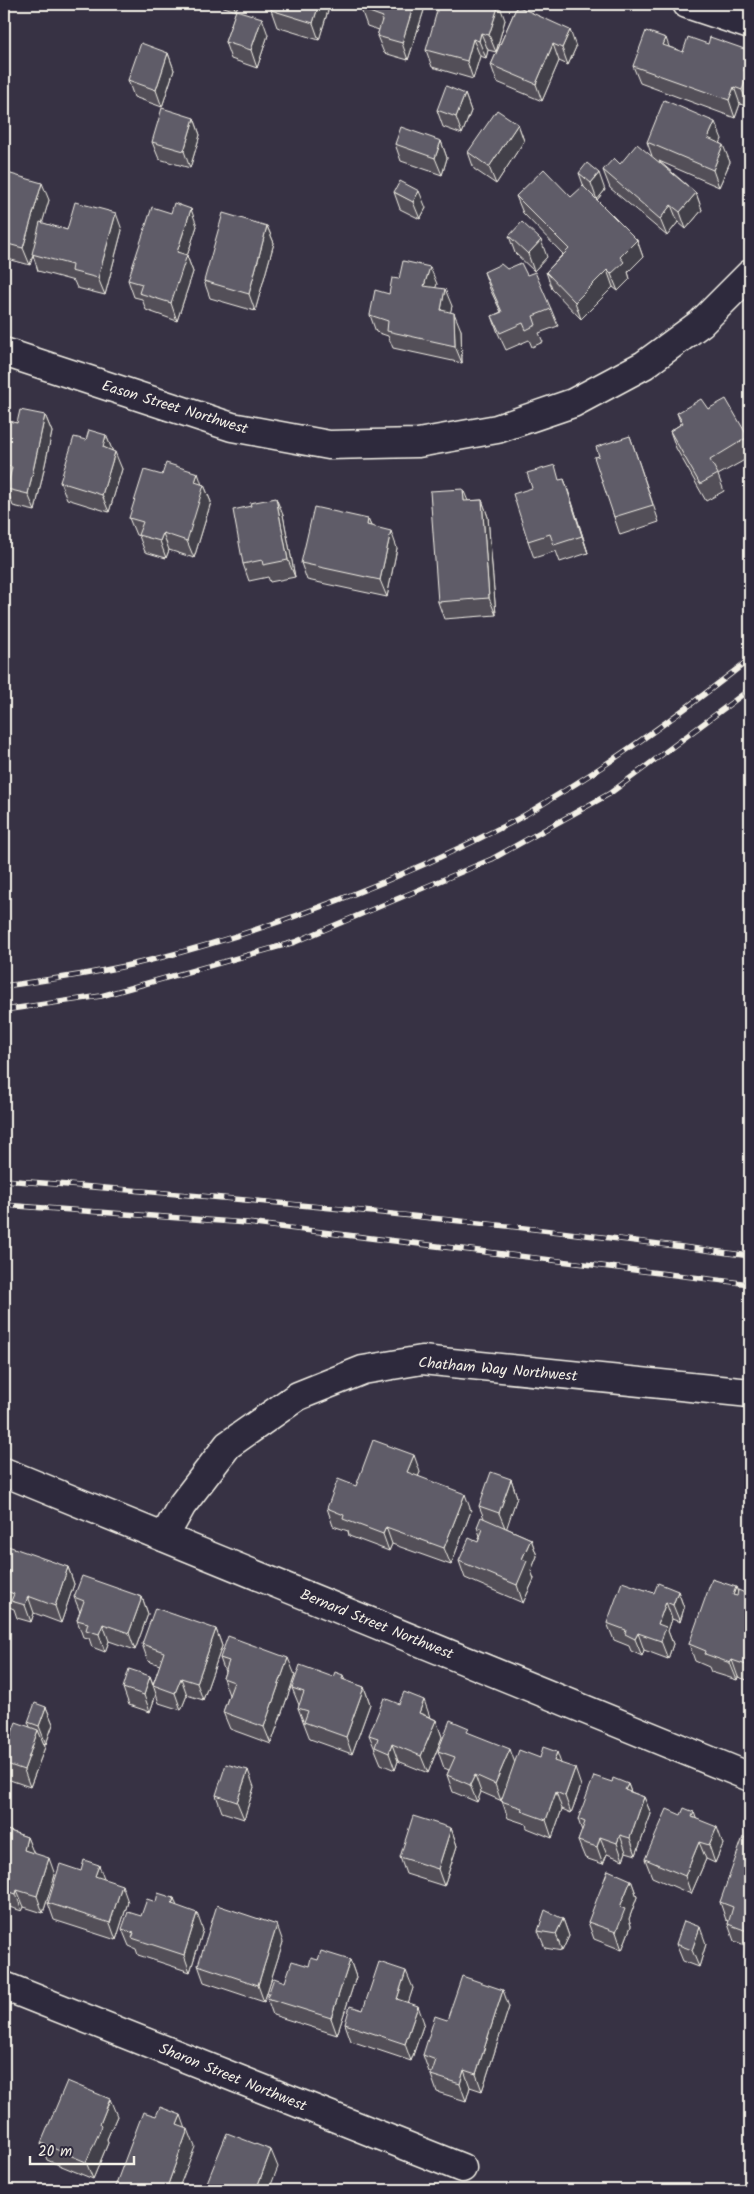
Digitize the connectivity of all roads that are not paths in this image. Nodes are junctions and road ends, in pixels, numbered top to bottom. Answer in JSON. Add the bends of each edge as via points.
{"nodes":[{"id":1,"x":687,"y":4,"type":"edge"},
{"id":2,"x":718,"y":9,"type":"edge"},
{"id":3,"x":750,"y":25,"type":"edge"},
{"id":4,"x":750,"y":274,"type":"edge"},
{"id":5,"x":4,"y":352,"type":"edge"},
{"id":6,"x":750,"y":1393,"type":"edge"},
{"id":7,"x":4,"y":1472,"type":"edge"},
{"id":8,"x":164,"y":1538,"type":"junction"},
{"id":9,"x":750,"y":1777,"type":"edge"},
{"id":10,"x":4,"y":1986,"type":"edge"},
{"id":11,"x":462,"y":2168,"type":"dead end"}],
"edges":[{"from":1,"to":2,"type":"street"},
{"from":2,"to":3,"type":"street"},
{"from":4,"to":5,"type":"street","name":"Eason Street Northwest","via":[[701,323],[644,365],[573,403],[497,429],[418,443],[329,445],[232,427]]},
{"from":6,"to":8,"type":"street","name":"Chatham Way Northwest","via":[[422,1360],[363,1370],[298,1396],[228,1445],[182,1505]]},
{"from":7,"to":8,"type":"street","name":"Bernard Street Northwest"},
{"from":8,"to":9,"type":"street","name":"Bernard Street Northwest"},
{"from":10,"to":11,"type":"street","name":"Sharon Street Northwest"}]}
